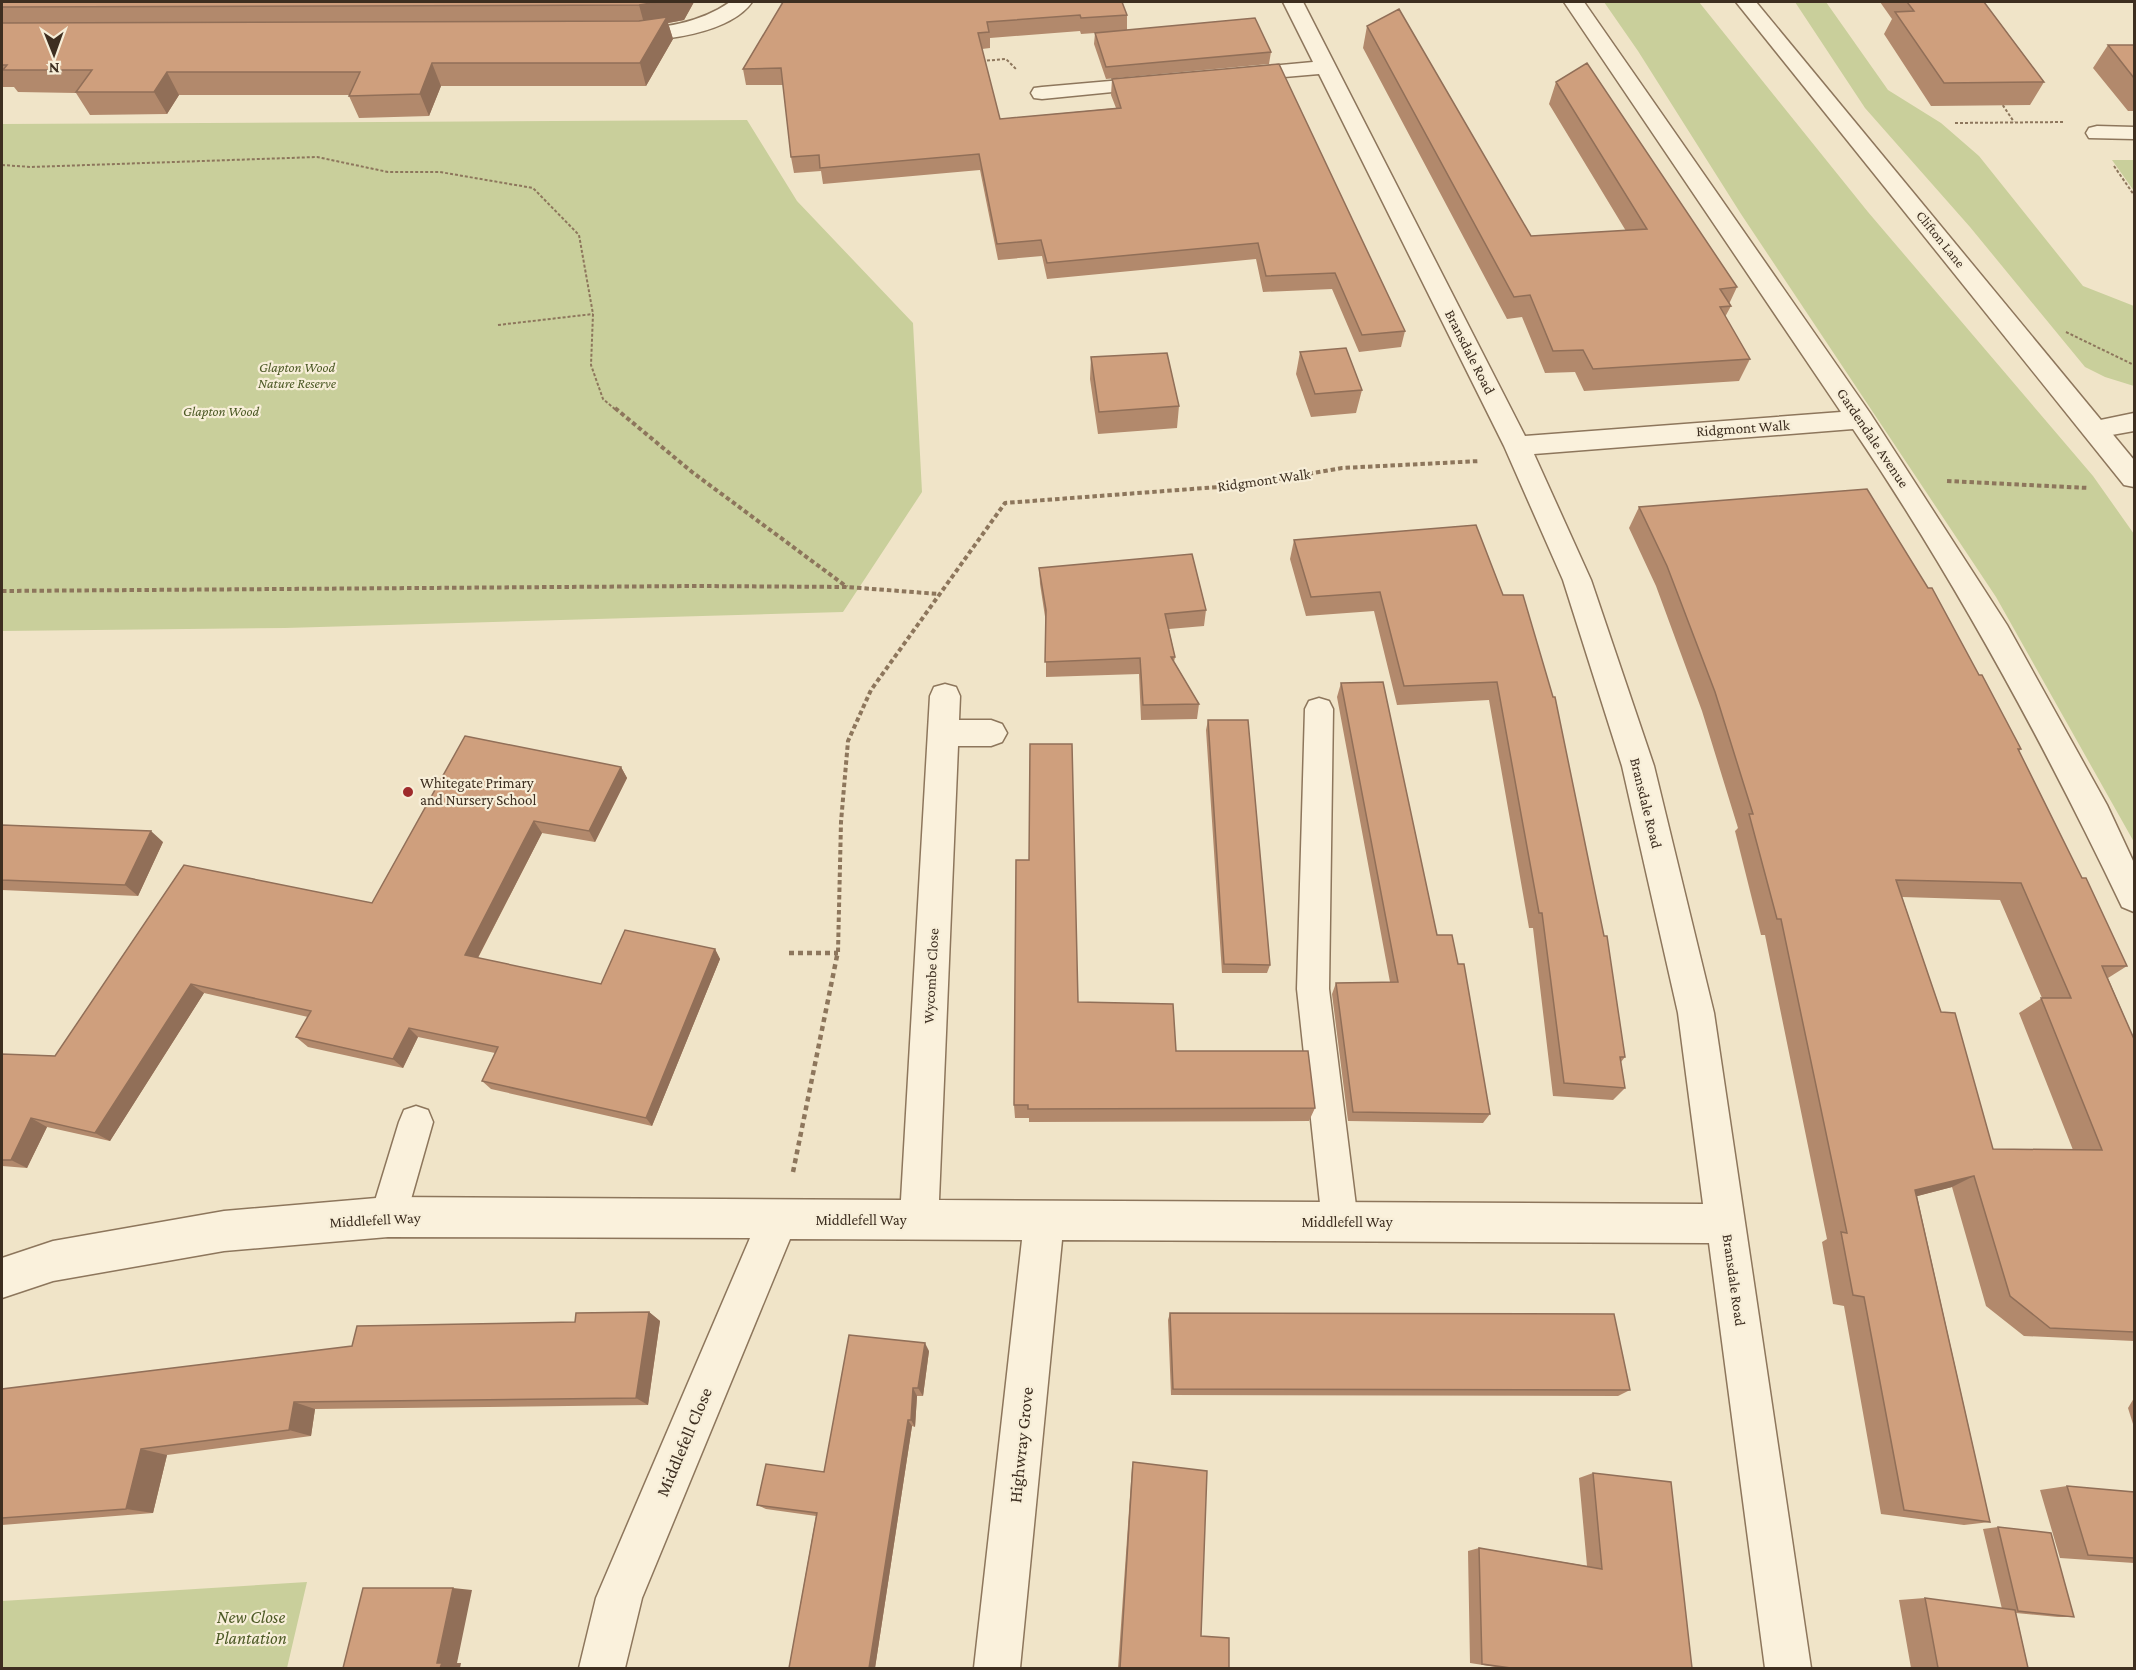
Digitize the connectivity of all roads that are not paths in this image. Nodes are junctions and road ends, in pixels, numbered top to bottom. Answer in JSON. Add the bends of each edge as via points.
{"nodes":[{"id":1,"x":742,"y":2,"type":"edge"},
{"id":2,"x":1293,"y":2,"type":"edge"},
{"id":3,"x":1574,"y":2,"type":"edge"},
{"id":4,"x":1746,"y":2,"type":"edge"},
{"id":5,"x":603,"y":36,"type":"edge"},
{"id":6,"x":1326,"y":67,"type":"junction"},
{"id":7,"x":1223,"y":77,"type":"edge"},
{"id":8,"x":1177,"y":81,"type":"edge"},
{"id":9,"x":1042,"y":93,"type":"road end"},
{"id":10,"x":2097,"y":133,"type":"dead end"},
{"id":11,"x":2134,"y":133,"type":"edge"},
{"id":12,"x":1861,"y":419,"type":"junction"},
{"id":13,"x":2134,"y":422,"type":"edge"},
{"id":14,"x":2095,"y":429,"type":"junction"},
{"id":15,"x":1520,"y":453,"type":"junction"},
{"id":16,"x":2134,"y":478,"type":"edge"},
{"id":17,"x":945,"y":696,"type":"dead end"},
{"id":18,"x":1319,"y":709,"type":"dead end"},
{"id":19,"x":943,"y":733,"type":"junction"},
{"id":20,"x":991,"y":733,"type":"dead end"},
{"id":21,"x":2134,"y":897,"type":"edge"},
{"id":22,"x":416,"y":1122,"type":"dead end"},
{"id":23,"x":388,"y":1217,"type":"junction"},
{"id":24,"x":778,"y":1220,"type":"junction"},
{"id":25,"x":918,"y":1220,"type":"junction"},
{"id":26,"x":1044,"y":1221,"type":"junction"},
{"id":27,"x":1340,"y":1222,"type":"junction"},
{"id":28,"x":1726,"y":1224,"type":"junction"},
{"id":29,"x":2,"y":1278,"type":"edge"},
{"id":30,"x":602,"y":1668,"type":"edge"},
{"id":31,"x":997,"y":1668,"type":"edge"},
{"id":32,"x":1788,"y":1668,"type":"edge"}],
"edges":[{"from":1,"to":5,"type":"street","via":[[706,23],[675,32]]},
{"from":2,"to":6,"type":"street","name":"Bransdale Road"},
{"from":3,"to":12,"type":"street","name":"Gardendale Avenue"},
{"from":4,"to":14,"type":"street","name":"Clifton Lane"},
{"from":6,"to":7,"type":"street"},
{"from":6,"to":15,"type":"street","name":"Bransdale Road"},
{"from":8,"to":9,"type":"street"},
{"from":10,"to":11,"type":"street"},
{"from":12,"to":15,"type":"street","name":"Ridgmont Walk"},
{"from":12,"to":21,"type":"street","name":"Gardendale Avenue","via":[[1996,633],[2095,815]]},
{"from":13,"to":14,"type":"street"},
{"from":14,"to":16,"type":"street","name":"Clifton Lane"},
{"from":15,"to":28,"type":"street","name":"Bransdale Road","via":[[1577,580],[1638,766],[1696,1012]]},
{"from":17,"to":19,"type":"street","name":"Wycombe Close"},
{"from":18,"to":27,"type":"lane","via":[[1313,989]]},
{"from":19,"to":20,"type":"street"},
{"from":19,"to":25,"type":"street","name":"Wycombe Close"},
{"from":22,"to":23,"type":"lane"},
{"from":23,"to":24,"type":"street","name":"Middlefell Way"},
{"from":23,"to":29,"type":"street","name":"Middlefell Way","via":[[224,1231],[52,1261]]},
{"from":24,"to":25,"type":"street","name":"Middlefell Way"},
{"from":24,"to":30,"type":"street","name":"Middlefell Close","via":[[619,1598]]},
{"from":25,"to":26,"type":"street","name":"Middlefell Way"},
{"from":26,"to":27,"type":"street","name":"Middlefell Way"},
{"from":26,"to":31,"type":"street","name":"Highwray Grove"},
{"from":27,"to":28,"type":"street","name":"Middlefell Way"},
{"from":28,"to":32,"type":"street","name":"Bransdale Road"}]}
